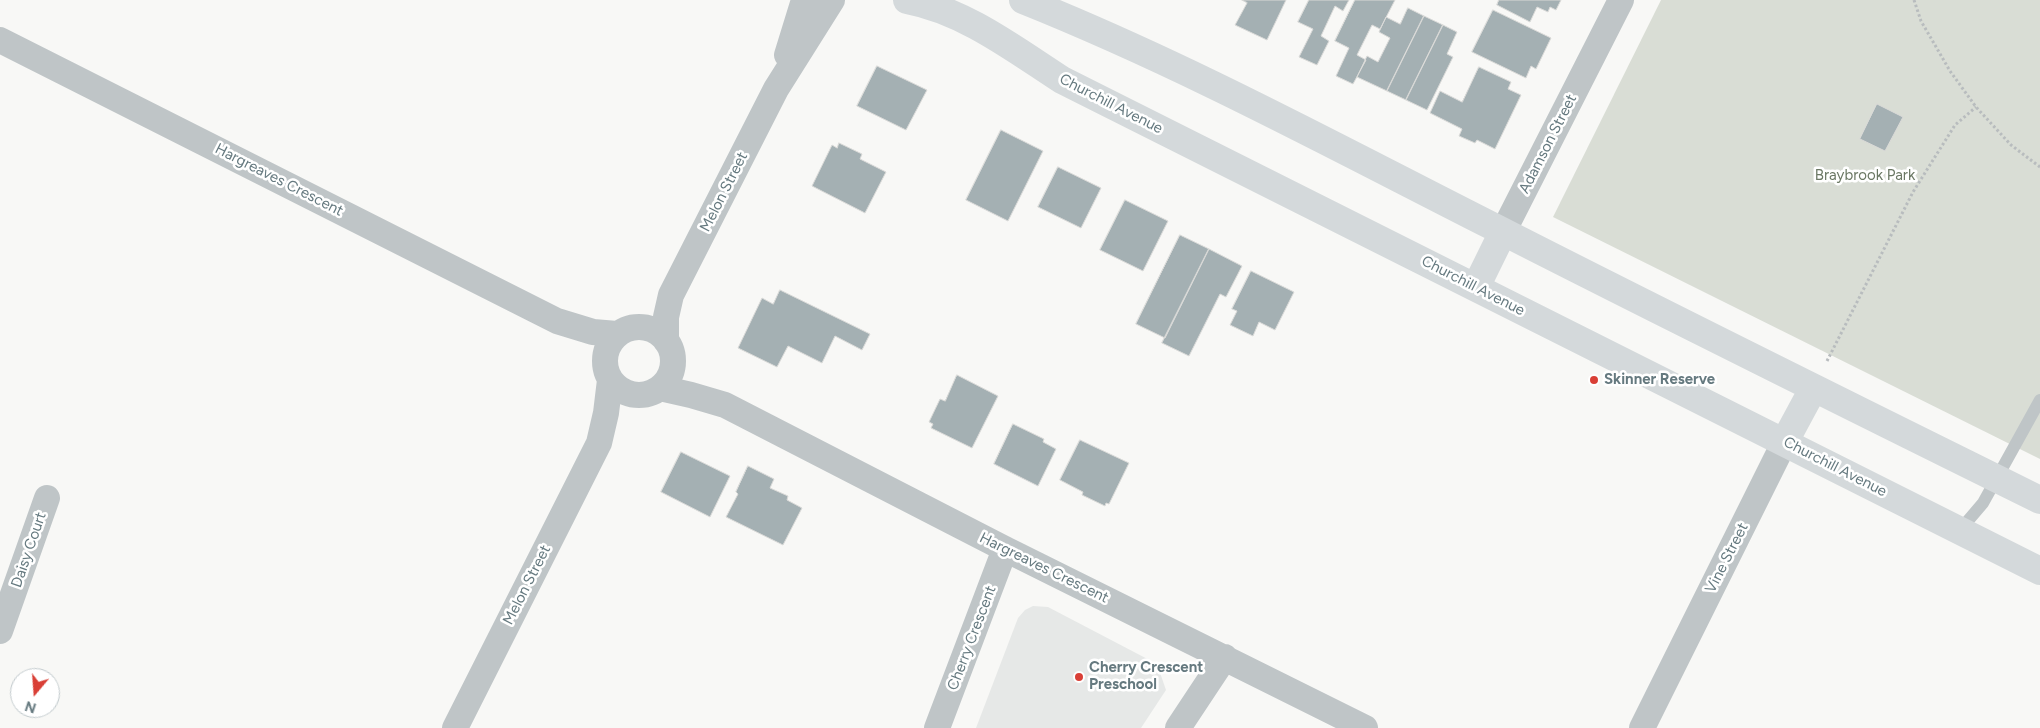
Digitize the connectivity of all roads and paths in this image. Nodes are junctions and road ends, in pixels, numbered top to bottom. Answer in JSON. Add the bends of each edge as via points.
{"nodes":[{"id":1,"x":804,"y":0,"type":"edge"},
{"id":2,"x":832,"y":0,"type":"edge"},
{"id":3,"x":907,"y":0,"type":"edge"},
{"id":4,"x":1023,"y":0,"type":"edge"},
{"id":5,"x":1621,"y":0,"type":"edge"},
{"id":6,"x":1914,"y":0,"type":"edge"},
{"id":7,"x":0,"y":40,"type":"edge"},
{"id":8,"x":776,"y":89,"type":"junction"},
{"id":9,"x":1976,"y":107,"type":"junction"},
{"id":10,"x":2040,"y":167,"type":"edge"},
{"id":11,"x":1503,"y":232,"type":"junction"},
{"id":12,"x":1476,"y":287,"type":"junction"},
{"id":13,"x":671,"y":295,"type":"junction"},
{"id":14,"x":557,"y":321,"type":"junction"},
{"id":15,"x":625,"y":331,"type":"junction"},
{"id":16,"x":670,"y":350,"type":"junction"},
{"id":17,"x":607,"y":375,"type":"junction"},
{"id":18,"x":1813,"y":389,"type":"junction"},
{"id":19,"x":652,"y":392,"type":"junction"},
{"id":20,"x":2040,"y":400,"type":"edge"},
{"id":21,"x":725,"y":405,"type":"junction"},
{"id":22,"x":1785,"y":441,"type":"junction"},
{"id":23,"x":599,"y":443,"type":"junction"},
{"id":24,"x":1996,"y":478,"type":"junction"},
{"id":25,"x":47,"y":498,"type":"dead end"},
{"id":26,"x":2040,"y":500,"type":"edge"},
{"id":27,"x":1960,"y":530,"type":"junction"},
{"id":28,"x":1006,"y":548,"type":"junction"},
{"id":29,"x":2040,"y":570,"type":"edge"},
{"id":30,"x":0,"y":631,"type":"edge"},
{"id":31,"x":1226,"y":657,"type":"junction"},
{"id":32,"x":456,"y":728,"type":"edge"},
{"id":33,"x":938,"y":728,"type":"edge"},
{"id":34,"x":1178,"y":728,"type":"edge"},
{"id":35,"x":1365,"y":728,"type":"edge"},
{"id":36,"x":1642,"y":728,"type":"edge"}],
"edges":[{"from":1,"to":8,"type":"street","name":"Melon Street"},
{"from":2,"to":8,"type":"street","name":"Melon Street"},
{"from":3,"to":12,"type":"main road","name":"Churchill Avenue","via":[[923,3],[976,25],[1062,80]]},
{"from":4,"to":11,"type":"main road","via":[[1089,26],[1205,81]]},
{"from":5,"to":11,"type":"street","name":"Adamson Street"},
{"from":6,"to":9,"type":"path","via":[[1921,21],[1950,71]]},
{"from":7,"to":14,"type":"street","name":"Hargreaves Crescent"},
{"from":8,"to":13,"type":"street","name":"Melon Street"},
{"from":9,"to":10,"type":"path","via":[[2011,145]]},
{"from":9,"to":18,"type":"path","via":[[1955,125],[1913,192]]},
{"from":11,"to":12,"type":"main road","name":"Adamson Street"},
{"from":11,"to":18,"type":"main road"},
{"from":12,"to":22,"type":"main road","name":"Churchill Avenue"},
{"from":13,"to":15,"type":"street","name":"Melon Street"},
{"from":13,"to":16,"type":"street","name":"Melon Street","via":[[666,318]]},
{"from":14,"to":15,"type":"street","name":"Hargreaves Crescent","via":[[593,332]]},
{"from":14,"to":17,"type":"street","name":"Hargreaves Crescent","via":[[586,345]]},
{"from":15,"to":16,"type":"street","via":[[651,329]]},
{"from":15,"to":17,"type":"street","via":[[606,350]]},
{"from":16,"to":19,"type":"street","via":[[672,369],[668,380]]},
{"from":16,"to":21,"type":"street","name":"Hargreaves Crescent","via":[[695,380]]},
{"from":17,"to":19,"type":"street","via":[[624,393]]},
{"from":17,"to":23,"type":"street","name":"Melon Street","via":[[606,413]]},
{"from":18,"to":22,"type":"main road","name":"Vine Street"},
{"from":18,"to":24,"type":"main road"},
{"from":19,"to":21,"type":"street","name":"Hargreaves Crescent","via":[[691,395]]},
{"from":19,"to":23,"type":"street","name":"Melon Street"},
{"from":20,"to":24,"type":"lane"},
{"from":21,"to":28,"type":"street","name":"Hargreaves Crescent"},
{"from":22,"to":27,"type":"main road","name":"Churchill Avenue"},
{"from":22,"to":36,"type":"street","name":"Vine Street"},
{"from":23,"to":32,"type":"street","name":"Melon Street"},
{"from":24,"to":26,"type":"main road"},
{"from":24,"to":27,"type":"lane","via":[[1983,504]]},
{"from":25,"to":30,"type":"street","name":"Daisy Court"},
{"from":27,"to":29,"type":"main road","name":"Churchill Avenue"},
{"from":28,"to":31,"type":"street","name":"Hargreaves Crescent"},
{"from":28,"to":33,"type":"street","name":"Cherry Crescent"},
{"from":31,"to":34,"type":"street"},
{"from":31,"to":35,"type":"street","name":"Hargreaves Crescent"}]}
